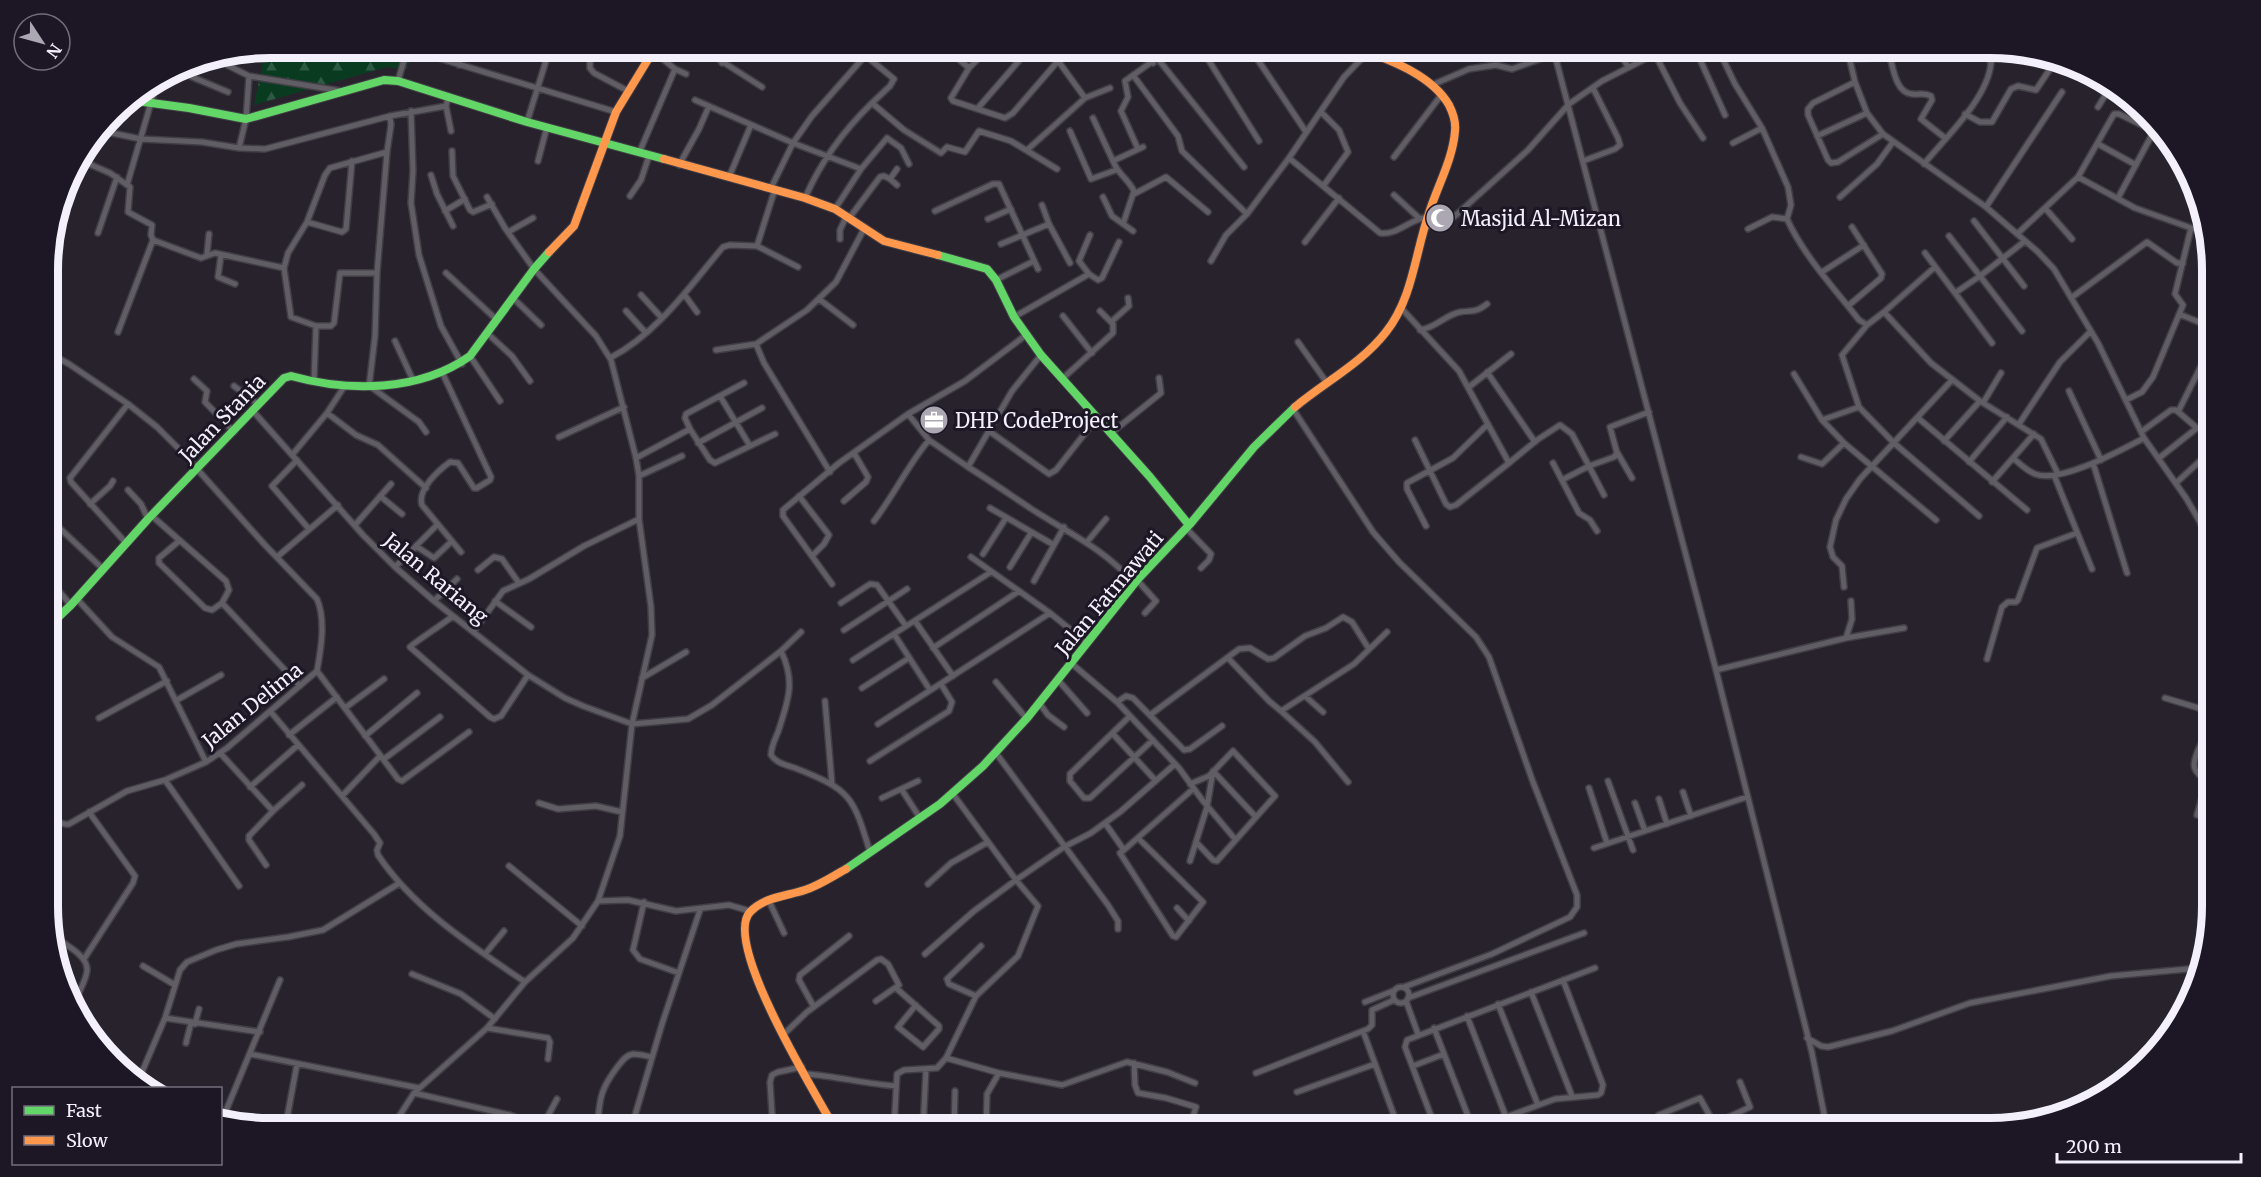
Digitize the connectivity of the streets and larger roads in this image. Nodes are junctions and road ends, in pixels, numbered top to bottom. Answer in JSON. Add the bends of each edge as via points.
{"nodes":[{"id":1,"x":405,"y":58,"type":"edge"},
{"id":2,"x":436,"y":58,"type":"edge"},
{"id":3,"x":461,"y":58,"type":"edge"},
{"id":4,"x":547,"y":58,"type":"edge"},
{"id":5,"x":592,"y":58,"type":"edge"},
{"id":6,"x":648,"y":58,"type":"edge"},
{"id":7,"x":663,"y":58,"type":"edge"},
{"id":8,"x":715,"y":58,"type":"edge"},
{"id":9,"x":725,"y":58,"type":"edge"},
{"id":10,"x":864,"y":58,"type":"edge"},
{"id":11,"x":868,"y":58,"type":"edge"},
{"id":12,"x":957,"y":58,"type":"edge"},
{"id":13,"x":978,"y":58,"type":"edge"},
{"id":14,"x":1021,"y":58,"type":"edge"},
{"id":15,"x":1057,"y":58,"type":"edge"},
{"id":16,"x":1149,"y":58,"type":"edge"},
{"id":17,"x":1159,"y":58,"type":"edge"},
{"id":18,"x":1210,"y":58,"type":"edge"},
{"id":19,"x":1257,"y":58,"type":"edge"},
{"id":20,"x":1358,"y":58,"type":"edge"},
{"id":21,"x":1383,"y":58,"type":"edge"},
{"id":22,"x":1537,"y":58,"type":"edge"},
{"id":23,"x":1555,"y":58,"type":"edge"},
{"id":24,"x":1622,"y":58,"type":"edge"},
{"id":25,"x":1647,"y":58,"type":"edge"},
{"id":26,"x":1657,"y":58,"type":"edge"},
{"id":27,"x":1699,"y":58,"type":"edge"},
{"id":28,"x":1722,"y":58,"type":"edge"},
{"id":29,"x":1870,"y":58,"type":"edge"},
{"id":30,"x":1890,"y":58,"type":"edge"},
{"id":31,"x":1989,"y":58,"type":"edge"},
{"id":32,"x":1850,"y":59,"type":"joint"},
{"id":33,"x":1058,"y":61,"type":"junction"},
{"id":34,"x":1155,"y":61,"type":"junction"},
{"id":35,"x":722,"y":63,"type":"junction"},
{"id":36,"x":225,"y":64,"type":"edge"},
{"id":37,"x":459,"y":65,"type":"junction"},
{"id":38,"x":969,"y":68,"type":"junction"},
{"id":39,"x":1628,"y":68,"type":"junction"},
{"id":40,"x":2051,"y":68,"type":"edge"},
{"id":41,"x":675,"y":69,"type":"junction"},
{"id":42,"x":686,"y":74,"type":"dead end"},
{"id":43,"x":190,"y":75,"type":"edge"},
{"id":44,"x":1132,"y":75,"type":"junction"},
{"id":45,"x":249,"y":76,"type":"junction"},
{"id":46,"x":398,"y":81,"type":"junction"},
{"id":47,"x":1855,"y":82,"type":"junction"},
{"id":48,"x":1432,"y":85,"type":"junction"},
{"id":49,"x":539,"y":87,"type":"junction"},
{"id":50,"x":762,"y":87,"type":"dead end"},
{"id":51,"x":1110,"y":88,"type":"dead end"},
{"id":52,"x":1593,"y":88,"type":"junction"},
{"id":53,"x":343,"y":91,"type":"junction"},
{"id":54,"x":628,"y":91,"type":"junction"},
{"id":55,"x":228,"y":92,"type":"dead end"},
{"id":56,"x":2061,"y":92,"type":"dead end"},
{"id":57,"x":2106,"y":93,"type":"edge"},
{"id":58,"x":154,"y":94,"type":"edge"},
{"id":59,"x":1442,"y":94,"type":"junction"},
{"id":60,"x":1085,"y":98,"type":"junction"},
{"id":61,"x":695,"y":100,"type":"dead end"},
{"id":62,"x":447,"y":101,"type":"junction"},
{"id":63,"x":141,"y":102,"type":"edge"},
{"id":64,"x":151,"y":103,"type":"junction"},
{"id":65,"x":872,"y":103,"type":"junction"},
{"id":66,"x":1569,"y":104,"type":"junction"},
{"id":67,"x":709,"y":106,"type":"junction"},
{"id":68,"x":2098,"y":106,"type":"dead end"},
{"id":69,"x":978,"y":108,"type":"junction"},
{"id":70,"x":411,"y":111,"type":"junction"},
{"id":71,"x":616,"y":112,"type":"junction"},
{"id":72,"x":1322,"y":112,"type":"junction"},
{"id":73,"x":1867,"y":113,"type":"junction"},
{"id":74,"x":1965,"y":114,"type":"junction"},
{"id":75,"x":1725,"y":115,"type":"dead end"},
{"id":76,"x":390,"y":116,"type":"junction"},
{"id":77,"x":1093,"y":118,"type":"dead end"},
{"id":78,"x":246,"y":119,"type":"junction"},
{"id":79,"x":527,"y":122,"type":"junction"},
{"id":80,"x":752,"y":125,"type":"junction"},
{"id":81,"x":547,"y":127,"type":"junction"},
{"id":82,"x":2146,"y":127,"type":"edge"},
{"id":83,"x":1762,"y":128,"type":"junction"},
{"id":84,"x":1070,"y":130,"type":"dead end"},
{"id":85,"x":451,"y":131,"type":"dead end"},
{"id":86,"x":1306,"y":132,"type":"junction"},
{"id":87,"x":109,"y":133,"type":"edge"},
{"id":88,"x":1883,"y":134,"type":"junction"},
{"id":89,"x":2154,"y":135,"type":"edge"},
{"id":90,"x":1817,"y":136,"type":"junction"},
{"id":91,"x":1702,"y":138,"type":"dead end"},
{"id":92,"x":1945,"y":138,"type":"junction"},
{"id":93,"x":141,"y":140,"type":"junction"},
{"id":94,"x":1259,"y":141,"type":"dead end"},
{"id":95,"x":605,"y":142,"type":"junction"},
{"id":96,"x":1893,"y":142,"type":"junction"},
{"id":97,"x":1733,"y":143,"type":"dead end"},
{"id":98,"x":793,"y":144,"type":"junction"},
{"id":99,"x":2098,"y":144,"type":"junction"},
{"id":100,"x":239,"y":148,"type":"junction"},
{"id":101,"x":1027,"y":150,"type":"junction"},
{"id":102,"x":452,"y":151,"type":"dead end"},
{"id":103,"x":387,"y":152,"type":"junction"},
{"id":104,"x":639,"y":153,"type":"junction"},
{"id":105,"x":649,"y":156,"type":"junction"},
{"id":106,"x":826,"y":157,"type":"junction"},
{"id":107,"x":1394,"y":157,"type":"dead end"},
{"id":108,"x":1290,"y":158,"type":"junction"},
{"id":109,"x":1113,"y":160,"type":"junction"},
{"id":110,"x":352,"y":161,"type":"junction"},
{"id":111,"x":538,"y":161,"type":"dead end"},
{"id":112,"x":1583,"y":161,"type":"junction"},
{"id":113,"x":87,"y":163,"type":"edge"},
{"id":114,"x":909,"y":164,"type":"dead end"},
{"id":115,"x":1924,"y":164,"type":"junction"},
{"id":116,"x":679,"y":165,"type":"junction"},
{"id":117,"x":2136,"y":165,"type":"junction"},
{"id":118,"x":1244,"y":167,"type":"dead end"},
{"id":119,"x":861,"y":169,"type":"junction"},
{"id":120,"x":897,"y":169,"type":"dead end"},
{"id":121,"x":1057,"y":169,"type":"dead end"},
{"id":122,"x":1116,"y":170,"type":"junction"},
{"id":123,"x":431,"y":175,"type":"dead end"},
{"id":124,"x":117,"y":177,"type":"junction"},
{"id":125,"x":729,"y":177,"type":"junction"},
{"id":126,"x":2079,"y":177,"type":"junction"},
{"id":127,"x":890,"y":179,"type":"junction"},
{"id":128,"x":127,"y":185,"type":"junction"},
{"id":129,"x":897,"y":185,"type":"dead end"},
{"id":130,"x":1324,"y":185,"type":"junction"},
{"id":131,"x":773,"y":189,"type":"junction"},
{"id":132,"x":1134,"y":194,"type":"junction"},
{"id":133,"x":1394,"y":195,"type":"dead end"},
{"id":134,"x":630,"y":196,"type":"dead end"},
{"id":135,"x":487,"y":197,"type":"dead end"},
{"id":136,"x":1103,"y":197,"type":"dead end"},
{"id":137,"x":1840,"y":197,"type":"dead end"},
{"id":138,"x":805,"y":198,"type":"junction"},
{"id":139,"x":1339,"y":198,"type":"junction"},
{"id":140,"x":2118,"y":198,"type":"junction"},
{"id":141,"x":465,"y":199,"type":"junction"},
{"id":142,"x":492,"y":204,"type":"junction"},
{"id":143,"x":1042,"y":205,"type":"dead end"},
{"id":144,"x":1986,"y":207,"type":"junction"},
{"id":145,"x":2046,"y":208,"type":"junction"},
{"id":146,"x":836,"y":209,"type":"junction"},
{"id":147,"x":1011,"y":209,"type":"junction"},
{"id":148,"x":446,"y":211,"type":"junction"},
{"id":149,"x":935,"y":211,"type":"dead end"},
{"id":150,"x":1208,"y":212,"type":"dead end"},
{"id":151,"x":1247,"y":214,"type":"junction"},
{"id":152,"x":848,"y":216,"type":"junction"},
{"id":153,"x":1428,"y":217,"type":"junction"},
{"id":154,"x":533,"y":218,"type":"dead end"},
{"id":155,"x":1419,"y":218,"type":"junction"},
{"id":156,"x":988,"y":219,"type":"dead end"},
{"id":157,"x":1787,"y":219,"type":"junction"},
{"id":158,"x":1974,"y":221,"type":"dead end"},
{"id":159,"x":307,"y":222,"type":"junction"},
{"id":160,"x":1049,"y":224,"type":"junction"},
{"id":161,"x":1123,"y":224,"type":"junction"},
{"id":162,"x":453,"y":226,"type":"dead end"},
{"id":163,"x":865,"y":227,"type":"junction"},
{"id":164,"x":1425,"y":227,"type":"junction"},
{"id":165,"x":1852,"y":227,"type":"dead end"},
{"id":166,"x":2191,"y":228,"type":"junction"},
{"id":167,"x":1748,"y":229,"type":"dead end"},
{"id":168,"x":1133,"y":231,"type":"dead end"},
{"id":169,"x":2198,"y":231,"type":"edge"},
{"id":170,"x":508,"y":232,"type":"junction"},
{"id":171,"x":98,"y":233,"type":"dead end"},
{"id":172,"x":209,"y":234,"type":"dead end"},
{"id":173,"x":2017,"y":234,"type":"junction"},
{"id":174,"x":1023,"y":235,"type":"junction"},
{"id":175,"x":1090,"y":235,"type":"dead end"},
{"id":176,"x":1949,"y":236,"type":"dead end"},
{"id":177,"x":840,"y":239,"type":"dead end"},
{"id":178,"x":2072,"y":239,"type":"dead end"},
{"id":179,"x":153,"y":240,"type":"junction"},
{"id":180,"x":2025,"y":241,"type":"junction"},
{"id":181,"x":1305,"y":242,"type":"dead end"},
{"id":182,"x":1119,"y":243,"type":"dead end"},
{"id":183,"x":1001,"y":244,"type":"dead end"},
{"id":184,"x":1864,"y":245,"type":"junction"},
{"id":185,"x":757,"y":246,"type":"junction"},
{"id":186,"x":1925,"y":252,"type":"dead end"},
{"id":187,"x":207,"y":254,"type":"junction"},
{"id":188,"x":221,"y":255,"type":"junction"},
{"id":189,"x":2003,"y":259,"type":"junction"},
{"id":190,"x":1034,"y":261,"type":"junction"},
{"id":191,"x":1211,"y":261,"type":"dead end"},
{"id":192,"x":1070,"y":263,"type":"dead end"},
{"id":193,"x":2183,"y":263,"type":"junction"},
{"id":194,"x":798,"y":267,"type":"dead end"},
{"id":195,"x":1935,"y":267,"type":"junction"},
{"id":196,"x":284,"y":268,"type":"junction"},
{"id":197,"x":534,"y":269,"type":"junction"},
{"id":198,"x":1038,"y":269,"type":"dead end"},
{"id":199,"x":1822,"y":272,"type":"junction"},
{"id":200,"x":377,"y":273,"type":"junction"},
{"id":201,"x":446,"y":273,"type":"dead end"},
{"id":202,"x":1089,"y":274,"type":"junction"},
{"id":203,"x":1980,"y":276,"type":"junction"},
{"id":204,"x":996,"y":280,"type":"junction"},
{"id":205,"x":235,"y":284,"type":"dead end"},
{"id":206,"x":2024,"y":286,"type":"dead end"},
{"id":207,"x":1955,"y":293,"type":"junction"},
{"id":208,"x":684,"y":294,"type":"junction"},
{"id":209,"x":641,"y":295,"type":"dead end"},
{"id":210,"x":513,"y":298,"type":"junction"},
{"id":211,"x":1128,"y":298,"type":"dead end"},
{"id":212,"x":2071,"y":298,"type":"junction"},
{"id":213,"x":819,"y":299,"type":"junction"},
{"id":214,"x":1487,"y":304,"type":"dead end"},
{"id":215,"x":1848,"y":306,"type":"junction"},
{"id":216,"x":1402,"y":309,"type":"junction"},
{"id":217,"x":1100,"y":310,"type":"dead end"},
{"id":218,"x":626,"y":311,"type":"dead end"},
{"id":219,"x":697,"y":312,"type":"dead end"},
{"id":220,"x":1884,"y":312,"type":"junction"},
{"id":221,"x":2179,"y":314,"type":"junction"},
{"id":222,"x":1063,"y":316,"type":"dead end"},
{"id":223,"x":661,"y":317,"type":"junction"},
{"id":224,"x":1014,"y":317,"type":"junction"},
{"id":225,"x":497,"y":320,"type":"junction"},
{"id":226,"x":1111,"y":322,"type":"junction"},
{"id":227,"x":2202,"y":323,"type":"edge"},
{"id":228,"x":1868,"y":324,"type":"junction"},
{"id":229,"x":542,"y":325,"type":"dead end"},
{"id":230,"x":853,"y":325,"type":"dead end"},
{"id":231,"x":316,"y":326,"type":"junction"},
{"id":232,"x":1420,"y":330,"type":"junction"},
{"id":233,"x":2022,"y":331,"type":"dead end"},
{"id":234,"x":2091,"y":331,"type":"junction"},
{"id":235,"x":118,"y":332,"type":"dead end"},
{"id":236,"x":487,"y":333,"type":"junction"},
{"id":237,"x":645,"y":333,"type":"junction"},
{"id":238,"x":1026,"y":335,"type":"junction"},
{"id":239,"x":395,"y":341,"type":"dead end"},
{"id":240,"x":1298,"y":342,"type":"dead end"},
{"id":241,"x":1992,"y":343,"type":"dead end"},
{"id":242,"x":756,"y":344,"type":"junction"},
{"id":243,"x":716,"y":350,"type":"dead end"},
{"id":244,"x":1092,"y":352,"type":"junction"},
{"id":245,"x":1511,"y":354,"type":"dead end"},
{"id":246,"x":1041,"y":355,"type":"junction"},
{"id":247,"x":470,"y":356,"type":"junction"},
{"id":248,"x":610,"y":358,"type":"junction"},
{"id":249,"x":59,"y":359,"type":"edge"},
{"id":250,"x":462,"y":364,"type":"junction"},
{"id":251,"x":2202,"y":364,"type":"edge"},
{"id":252,"x":442,"y":372,"type":"junction"},
{"id":253,"x":1487,"y":372,"type":"junction"},
{"id":254,"x":2001,"y":373,"type":"dead end"},
{"id":255,"x":1794,"y":374,"type":"dead end"},
{"id":256,"x":412,"y":378,"type":"junction"},
{"id":257,"x":1062,"y":378,"type":"junction"},
{"id":258,"x":1159,"y":378,"type":"dead end"},
{"id":259,"x":194,"y":379,"type":"dead end"},
{"id":260,"x":1952,"y":380,"type":"junction"},
{"id":261,"x":314,"y":381,"type":"junction"},
{"id":262,"x":530,"y":381,"type":"dead end"},
{"id":263,"x":744,"y":383,"type":"dead end"},
{"id":264,"x":1327,"y":383,"type":"junction"},
{"id":265,"x":234,"y":386,"type":"dead end"},
{"id":266,"x":344,"y":387,"type":"junction"},
{"id":267,"x":370,"y":387,"type":"junction"},
{"id":268,"x":1469,"y":387,"type":"junction"},
{"id":269,"x":2069,"y":391,"type":"dead end"},
{"id":270,"x":720,"y":396,"type":"junction"},
{"id":271,"x":2126,"y":400,"type":"junction"},
{"id":272,"x":500,"y":401,"type":"dead end"},
{"id":273,"x":1981,"y":402,"type":"junction"},
{"id":274,"x":128,"y":404,"type":"junction"},
{"id":275,"x":1859,"y":406,"type":"junction"},
{"id":276,"x":624,"y":407,"type":"junction"},
{"id":277,"x":256,"y":408,"type":"junction"},
{"id":278,"x":762,"y":408,"type":"dead end"},
{"id":279,"x":1293,"y":409,"type":"junction"},
{"id":280,"x":1649,"y":412,"type":"junction"},
{"id":281,"x":2178,"y":412,"type":"junction"},
{"id":282,"x":327,"y":413,"type":"junction"},
{"id":283,"x":908,"y":414,"type":"junction"},
{"id":284,"x":2007,"y":417,"type":"junction"},
{"id":285,"x":1097,"y":418,"type":"junction"},
{"id":286,"x":1918,"y":418,"type":"junction"},
{"id":287,"x":1821,"y":420,"type":"junction"},
{"id":288,"x":735,"y":422,"type":"junction"},
{"id":289,"x":1488,"y":424,"type":"junction"},
{"id":290,"x":2019,"y":424,"type":"junction"},
{"id":291,"x":2202,"y":426,"type":"edge"},
{"id":292,"x":2197,"y":428,"type":"junction"},
{"id":293,"x":690,"y":429,"type":"junction"},
{"id":294,"x":989,"y":431,"type":"junction"},
{"id":295,"x":234,"y":432,"type":"junction"},
{"id":296,"x":426,"y":432,"type":"dead end"},
{"id":297,"x":775,"y":434,"type":"dead end"},
{"id":298,"x":1110,"y":434,"type":"junction"},
{"id":299,"x":2034,"y":434,"type":"junction"},
{"id":300,"x":2143,"y":435,"type":"junction"},
{"id":301,"x":559,"y":437,"type":"dead end"},
{"id":302,"x":929,"y":440,"type":"junction"},
{"id":303,"x":1415,"y":440,"type":"dead end"},
{"id":304,"x":1944,"y":441,"type":"junction"},
{"id":305,"x":1535,"y":442,"type":"junction"},
{"id":306,"x":698,"y":443,"type":"junction"},
{"id":307,"x":1844,"y":443,"type":"junction"},
{"id":308,"x":1894,"y":443,"type":"junction"},
{"id":309,"x":750,"y":447,"type":"junction"},
{"id":310,"x":1617,"y":452,"type":"junction"},
{"id":311,"x":854,"y":453,"type":"junction"},
{"id":312,"x":292,"y":455,"type":"junction"},
{"id":313,"x":682,"y":456,"type":"dead end"},
{"id":314,"x":1801,"y":457,"type":"dead end"},
{"id":315,"x":636,"y":458,"type":"junction"},
{"id":316,"x":2013,"y":458,"type":"junction"},
{"id":317,"x":2159,"y":458,"type":"junction"},
{"id":318,"x":2202,"y":459,"type":"edge"},
{"id":319,"x":297,"y":460,"type":"junction"},
{"id":320,"x":2101,"y":460,"type":"junction"},
{"id":321,"x":1969,"y":462,"type":"junction"},
{"id":322,"x":1509,"y":463,"type":"junction"},
{"id":323,"x":1553,"y":463,"type":"dead end"},
{"id":324,"x":2093,"y":463,"type":"junction"},
{"id":325,"x":1589,"y":466,"type":"junction"},
{"id":326,"x":1872,"y":466,"type":"junction"},
{"id":327,"x":968,"y":467,"type":"junction"},
{"id":328,"x":196,"y":469,"type":"junction"},
{"id":329,"x":1431,"y":471,"type":"junction"},
{"id":330,"x":830,"y":472,"type":"junction"},
{"id":331,"x":2056,"y":474,"type":"junction"},
{"id":332,"x":639,"y":476,"type":"junction"},
{"id":333,"x":1632,"y":478,"type":"dead end"},
{"id":334,"x":1562,"y":480,"type":"junction"},
{"id":335,"x":113,"y":481,"type":"dead end"},
{"id":336,"x":1992,"y":482,"type":"junction"},
{"id":337,"x":2176,"y":483,"type":"junction"},
{"id":338,"x":391,"y":484,"type":"dead end"},
{"id":339,"x":426,"y":488,"type":"junction"},
{"id":340,"x":128,"y":490,"type":"dead end"},
{"id":341,"x":1604,"y":495,"type":"dead end"},
{"id":342,"x":380,"y":496,"type":"junction"},
{"id":343,"x":799,"y":496,"type":"junction"},
{"id":344,"x":844,"y":501,"type":"dead end"},
{"id":345,"x":90,"y":504,"type":"junction"},
{"id":346,"x":338,"y":505,"type":"junction"},
{"id":347,"x":990,"y":508,"type":"dead end"},
{"id":348,"x":2027,"y":510,"type":"dead end"},
{"id":349,"x":402,"y":514,"type":"dead end"},
{"id":350,"x":1980,"y":516,"type":"dead end"},
{"id":351,"x":150,"y":517,"type":"junction"},
{"id":352,"x":1006,"y":518,"type":"junction"},
{"id":353,"x":639,"y":519,"type":"junction"},
{"id":354,"x":1106,"y":519,"type":"dead end"},
{"id":355,"x":1936,"y":520,"type":"dead end"},
{"id":356,"x":874,"y":521,"type":"dead end"},
{"id":357,"x":2200,"y":522,"type":"joint"},
{"id":358,"x":438,"y":524,"type":"junction"},
{"id":359,"x":355,"y":525,"type":"junction"},
{"id":360,"x":1187,"y":526,"type":"junction"},
{"id":361,"x":1426,"y":526,"type":"dead end"},
{"id":362,"x":59,"y":527,"type":"edge"},
{"id":363,"x":1064,"y":527,"type":"junction"},
{"id":364,"x":2202,"y":527,"type":"edge"},
{"id":365,"x":309,"y":530,"type":"junction"},
{"id":366,"x":1597,"y":531,"type":"dead end"},
{"id":367,"x":1031,"y":533,"type":"junction"},
{"id":368,"x":2077,"y":533,"type":"junction"},
{"id":369,"x":179,"y":541,"type":"junction"},
{"id":370,"x":452,"y":541,"type":"junction"},
{"id":371,"x":1088,"y":542,"type":"junction"},
{"id":372,"x":126,"y":543,"type":"junction"},
{"id":373,"x":1054,"y":545,"type":"junction"},
{"id":374,"x":416,"y":546,"type":"junction"},
{"id":375,"x":461,"y":552,"type":"dead end"},
{"id":376,"x":983,"y":554,"type":"dead end"},
{"id":377,"x":812,"y":556,"type":"junction"},
{"id":378,"x":276,"y":557,"type":"junction"},
{"id":379,"x":971,"y":558,"type":"dead end"},
{"id":380,"x":394,"y":567,"type":"junction"},
{"id":381,"x":1010,"y":567,"type":"dead end"},
{"id":382,"x":102,"y":568,"type":"junction"},
{"id":383,"x":1201,"y":568,"type":"dead end"},
{"id":384,"x":2092,"y":569,"type":"dead end"},
{"id":385,"x":478,"y":570,"type":"dead end"},
{"id":386,"x":991,"y":572,"type":"junction"},
{"id":387,"x":2127,"y":573,"type":"dead end"},
{"id":388,"x":457,"y":579,"type":"dead end"},
{"id":389,"x":1034,"y":581,"type":"dead end"},
{"id":390,"x":1135,"y":581,"type":"junction"},
{"id":391,"x":519,"y":583,"type":"junction"},
{"id":392,"x":832,"y":584,"type":"dead end"},
{"id":393,"x":1844,"y":587,"type":"dead end"},
{"id":394,"x":58,"y":588,"type":"edge"},
{"id":395,"x":906,"y":589,"type":"dead end"},
{"id":396,"x":1019,"y":591,"type":"junction"},
{"id":397,"x":434,"y":601,"type":"junction"},
{"id":398,"x":495,"y":601,"type":"junction"},
{"id":399,"x":889,"y":601,"type":"junction"},
{"id":400,"x":1851,"y":601,"type":"dead end"},
{"id":401,"x":74,"y":602,"type":"junction"},
{"id":402,"x":222,"y":603,"type":"junction"},
{"id":403,"x":841,"y":603,"type":"dead end"},
{"id":404,"x":1145,"y":613,"type":"dead end"},
{"id":405,"x":1050,"y":614,"type":"junction"},
{"id":406,"x":453,"y":616,"type":"junction"},
{"id":407,"x":58,"y":617,"type":"edge"},
{"id":408,"x":915,"y":621,"type":"junction"},
{"id":409,"x":906,"y":626,"type":"junction"},
{"id":410,"x":531,"y":627,"type":"dead end"},
{"id":411,"x":1904,"y":628,"type":"dead end"},
{"id":412,"x":844,"y":630,"type":"dead end"},
{"id":413,"x":474,"y":631,"type":"junction"},
{"id":414,"x":801,"y":632,"type":"dead end"},
{"id":415,"x":1386,"y":632,"type":"dead end"},
{"id":416,"x":894,"y":634,"type":"junction"},
{"id":417,"x":1846,"y":638,"type":"junction"},
{"id":418,"x":1086,"y":644,"type":"junction"},
{"id":419,"x":933,"y":648,"type":"junction"},
{"id":420,"x":1369,"y":649,"type":"junction"},
{"id":421,"x":781,"y":651,"type":"junction"},
{"id":422,"x":686,"y":652,"type":"dead end"},
{"id":423,"x":909,"y":658,"type":"junction"},
{"id":424,"x":1228,"y":658,"type":"junction"},
{"id":425,"x":1987,"y":659,"type":"dead end"},
{"id":426,"x":853,"y":660,"type":"dead end"},
{"id":427,"x":1071,"y":663,"type":"junction"},
{"id":428,"x":1716,"y":670,"type":"junction"},
{"id":429,"x":317,"y":671,"type":"junction"},
{"id":430,"x":221,"y":675,"type":"dead end"},
{"id":431,"x":528,"y":675,"type":"junction"},
{"id":432,"x":953,"y":676,"type":"junction"},
{"id":433,"x":642,"y":678,"type":"junction"},
{"id":434,"x":384,"y":679,"type":"dead end"},
{"id":435,"x":1058,"y":680,"type":"junction"},
{"id":436,"x":166,"y":681,"type":"junction"},
{"id":437,"x":996,"y":682,"type":"dead end"},
{"id":438,"x":941,"y":684,"type":"junction"},
{"id":439,"x":300,"y":686,"type":"junction"},
{"id":440,"x":862,"y":688,"type":"dead end"},
{"id":441,"x":930,"y":690,"type":"junction"},
{"id":442,"x":417,"y":693,"type":"dead end"},
{"id":443,"x":1305,"y":696,"type":"junction"},
{"id":444,"x":337,"y":697,"type":"junction"},
{"id":445,"x":2165,"y":698,"type":"dead end"},
{"id":446,"x":177,"y":700,"type":"junction"},
{"id":447,"x":825,"y":701,"type":"dead end"},
{"id":448,"x":1117,"y":702,"type":"junction"},
{"id":449,"x":1040,"y":704,"type":"junction"},
{"id":450,"x":345,"y":708,"type":"junction"},
{"id":451,"x":2202,"y":709,"type":"edge"},
{"id":452,"x":270,"y":711,"type":"junction"},
{"id":453,"x":1281,"y":711,"type":"junction"},
{"id":454,"x":1323,"y":712,"type":"dead end"},
{"id":455,"x":1087,"y":713,"type":"dead end"},
{"id":456,"x":1150,"y":716,"type":"junction"},
{"id":457,"x":440,"y":717,"type":"dead end"},
{"id":458,"x":1130,"y":717,"type":"junction"},
{"id":459,"x":99,"y":718,"type":"dead end"},
{"id":460,"x":1027,"y":719,"type":"junction"},
{"id":461,"x":632,"y":724,"type":"junction"},
{"id":462,"x":878,"y":724,"type":"dead end"},
{"id":463,"x":1222,"y":726,"type":"dead end"},
{"id":464,"x":1064,"y":727,"type":"dead end"},
{"id":465,"x":469,"y":732,"type":"dead end"},
{"id":466,"x":1113,"y":734,"type":"junction"},
{"id":467,"x":289,"y":735,"type":"junction"},
{"id":468,"x":365,"y":736,"type":"junction"},
{"id":469,"x":1153,"y":740,"type":"junction"},
{"id":470,"x":298,"y":745,"type":"junction"},
{"id":471,"x":2202,"y":746,"type":"edge"},
{"id":472,"x":996,"y":753,"type":"junction"},
{"id":473,"x":221,"y":754,"type":"junction"},
{"id":474,"x":1134,"y":757,"type":"junction"},
{"id":475,"x":382,"y":758,"type":"junction"},
{"id":476,"x":870,"y":761,"type":"dead end"},
{"id":477,"x":206,"y":762,"type":"junction"},
{"id":478,"x":1175,"y":764,"type":"junction"},
{"id":479,"x":1213,"y":771,"type":"junction"},
{"id":480,"x":2202,"y":776,"type":"edge"},
{"id":481,"x":165,"y":780,"type":"junction"},
{"id":482,"x":918,"y":781,"type":"dead end"},
{"id":483,"x":1156,"y":781,"type":"junction"},
{"id":484,"x":1608,"y":781,"type":"dead end"},
{"id":485,"x":1348,"y":782,"type":"dead end"},
{"id":486,"x":302,"y":784,"type":"dead end"},
{"id":487,"x":832,"y":784,"type":"junction"},
{"id":488,"x":1192,"y":786,"type":"junction"},
{"id":489,"x":250,"y":787,"type":"junction"},
{"id":490,"x":1589,"y":788,"type":"dead end"},
{"id":491,"x":902,"y":789,"type":"junction"},
{"id":492,"x":1683,"y":792,"type":"dead end"},
{"id":493,"x":952,"y":795,"type":"junction"},
{"id":494,"x":342,"y":796,"type":"junction"},
{"id":495,"x":1747,"y":797,"type":"junction"},
{"id":496,"x":882,"y":798,"type":"dead end"},
{"id":497,"x":2202,"y":798,"type":"edge"},
{"id":498,"x":1659,"y":799,"type":"dead end"},
{"id":499,"x":539,"y":803,"type":"dead end"},
{"id":500,"x":1635,"y":803,"type":"dead end"},
{"id":501,"x":1208,"y":807,"type":"junction"},
{"id":502,"x":273,"y":811,"type":"junction"},
{"id":503,"x":89,"y":812,"type":"junction"},
{"id":504,"x":622,"y":813,"type":"junction"},
{"id":505,"x":2197,"y":815,"type":"dead end"},
{"id":506,"x":1255,"y":816,"type":"junction"},
{"id":507,"x":1691,"y":816,"type":"junction"},
{"id":508,"x":920,"y":818,"type":"junction"},
{"id":509,"x":58,"y":820,"type":"edge"},
{"id":510,"x":1105,"y":823,"type":"junction"},
{"id":511,"x":1667,"y":824,"type":"junction"},
{"id":512,"x":1645,"y":831,"type":"junction"},
{"id":513,"x":1628,"y":836,"type":"junction"},
{"id":514,"x":1137,"y":838,"type":"junction"},
{"id":515,"x":1235,"y":839,"type":"junction"},
{"id":516,"x":988,"y":842,"type":"junction"},
{"id":517,"x":1196,"y":842,"type":"junction"},
{"id":518,"x":1607,"y":843,"type":"junction"},
{"id":519,"x":1064,"y":846,"type":"junction"},
{"id":520,"x":1594,"y":848,"type":"dead end"},
{"id":521,"x":1124,"y":850,"type":"junction"},
{"id":522,"x":1633,"y":850,"type":"dead end"},
{"id":523,"x":870,"y":852,"type":"junction"},
{"id":524,"x":1190,"y":861,"type":"dead end"},
{"id":525,"x":266,"y":865,"type":"dead end"},
{"id":526,"x":509,"y":866,"type":"dead end"},
{"id":527,"x":1016,"y":880,"type":"junction"},
{"id":528,"x":398,"y":884,"type":"junction"},
{"id":529,"x":928,"y":885,"type":"dead end"},
{"id":530,"x":239,"y":886,"type":"dead end"},
{"id":531,"x":769,"y":901,"type":"junction"},
{"id":532,"x":598,"y":902,"type":"junction"},
{"id":533,"x":644,"y":902,"type":"junction"},
{"id":534,"x":1177,"y":908,"type":"dead end"},
{"id":535,"x":700,"y":910,"type":"junction"},
{"id":536,"x":750,"y":910,"type":"junction"},
{"id":537,"x":1189,"y":921,"type":"junction"},
{"id":538,"x":582,"y":926,"type":"junction"},
{"id":539,"x":1118,"y":929,"type":"dead end"},
{"id":540,"x":504,"y":932,"type":"dead end"},
{"id":541,"x":784,"y":933,"type":"dead end"},
{"id":542,"x":1584,"y":933,"type":"dead end"},
{"id":543,"x":849,"y":936,"type":"dead end"},
{"id":544,"x":62,"y":943,"type":"edge"},
{"id":545,"x":981,"y":946,"type":"dead end"},
{"id":546,"x":485,"y":954,"type":"junction"},
{"id":547,"x":925,"y":954,"type":"dead end"},
{"id":548,"x":1492,"y":954,"type":"junction"},
{"id":549,"x":84,"y":959,"type":"junction"},
{"id":550,"x":143,"y":966,"type":"dead end"},
{"id":551,"x":1496,"y":966,"type":"junction"},
{"id":552,"x":1595,"y":968,"type":"dead end"},
{"id":553,"x":2193,"y":969,"type":"edge"},
{"id":554,"x":679,"y":973,"type":"junction"},
{"id":555,"x":412,"y":974,"type":"dead end"},
{"id":556,"x":280,"y":980,"type":"dead end"},
{"id":557,"x":1563,"y":980,"type":"junction"},
{"id":558,"x":525,"y":982,"type":"junction"},
{"id":559,"x":175,"y":985,"type":"junction"},
{"id":560,"x":1404,"y":987,"type":"junction"},
{"id":561,"x":896,"y":988,"type":"junction"},
{"id":562,"x":1393,"y":992,"type":"junction"},
{"id":563,"x":1531,"y":992,"type":"junction"},
{"id":564,"x":78,"y":995,"type":"edge"},
{"id":565,"x":976,"y":996,"type":"junction"},
{"id":566,"x":1394,"y":1000,"type":"junction"},
{"id":567,"x":1407,"y":1000,"type":"junction"},
{"id":568,"x":876,"y":1001,"type":"dead end"},
{"id":569,"x":1365,"y":1002,"type":"dead end"},
{"id":570,"x":1498,"y":1004,"type":"junction"},
{"id":571,"x":916,"y":1005,"type":"junction"},
{"id":572,"x":814,"y":1007,"type":"junction"},
{"id":573,"x":199,"y":1009,"type":"dead end"},
{"id":574,"x":1467,"y":1016,"type":"junction"},
{"id":575,"x":165,"y":1018,"type":"junction"},
{"id":576,"x":495,"y":1020,"type":"junction"},
{"id":577,"x":193,"y":1024,"type":"junction"},
{"id":578,"x":488,"y":1028,"type":"junction"},
{"id":579,"x":1434,"y":1028,"type":"junction"},
{"id":580,"x":1363,"y":1031,"type":"junction"},
{"id":581,"x":260,"y":1032,"type":"junction"},
{"id":582,"x":1418,"y":1034,"type":"junction"},
{"id":583,"x":783,"y":1035,"type":"junction"},
{"id":584,"x":1808,"y":1038,"type":"junction"},
{"id":585,"x":186,"y":1043,"type":"dead end"},
{"id":586,"x":250,"y":1054,"type":"junction"},
{"id":587,"x":1444,"y":1054,"type":"junction"},
{"id":588,"x":652,"y":1057,"type":"junction"},
{"id":589,"x":946,"y":1058,"type":"junction"},
{"id":590,"x":548,"y":1059,"type":"dead end"},
{"id":591,"x":1134,"y":1063,"type":"junction"},
{"id":592,"x":297,"y":1064,"type":"junction"},
{"id":593,"x":1375,"y":1064,"type":"junction"},
{"id":594,"x":1413,"y":1066,"type":"junction"},
{"id":595,"x":926,"y":1069,"type":"junction"},
{"id":596,"x":804,"y":1071,"type":"junction"},
{"id":597,"x":999,"y":1073,"type":"junction"},
{"id":598,"x":1256,"y":1074,"type":"dead end"},
{"id":599,"x":141,"y":1075,"type":"edge"},
{"id":600,"x":1740,"y":1082,"type":"dead end"},
{"id":601,"x":1195,"y":1083,"type":"dead end"},
{"id":602,"x":896,"y":1086,"type":"junction"},
{"id":603,"x":417,"y":1091,"type":"junction"},
{"id":604,"x":955,"y":1091,"type":"dead end"},
{"id":605,"x":1297,"y":1092,"type":"dead end"},
{"id":606,"x":1572,"y":1096,"type":"junction"},
{"id":607,"x":557,"y":1099,"type":"dead end"},
{"id":608,"x":1538,"y":1105,"type":"junction"},
{"id":609,"x":224,"y":1106,"type":"edge"},
{"id":610,"x":1659,"y":1115,"type":"dead end"},
{"id":611,"x":1506,"y":1117,"type":"joint"},
{"id":612,"x":287,"y":1118,"type":"edge"},
{"id":613,"x":399,"y":1118,"type":"edge"},
{"id":614,"x":518,"y":1118,"type":"edge"},
{"id":615,"x":548,"y":1118,"type":"edge"},
{"id":616,"x":598,"y":1118,"type":"edge"},
{"id":617,"x":634,"y":1118,"type":"edge"},
{"id":618,"x":773,"y":1118,"type":"edge"},
{"id":619,"x":829,"y":1118,"type":"edge"},
{"id":620,"x":894,"y":1118,"type":"edge"},
{"id":621,"x":924,"y":1118,"type":"edge"},
{"id":622,"x":954,"y":1118,"type":"edge"},
{"id":623,"x":986,"y":1118,"type":"edge"},
{"id":624,"x":1193,"y":1118,"type":"edge"},
{"id":625,"x":1395,"y":1118,"type":"edge"},
{"id":626,"x":1433,"y":1118,"type":"edge"},
{"id":627,"x":1469,"y":1118,"type":"edge"},
{"id":628,"x":1711,"y":1118,"type":"edge"},
{"id":629,"x":1730,"y":1118,"type":"edge"},
{"id":630,"x":1825,"y":1118,"type":"edge"}],
"edges":[{"from":1,"to":46,"type":"street"},
{"from":2,"to":37,"type":"street"},
{"from":3,"to":37,"type":"street"},
{"from":4,"to":49,"type":"street"},
{"from":5,"to":54,"type":"street","via":[[590,68],[594,73]]},
{"from":6,"to":54,"type":"street","name":"Jalan Stania"},
{"from":7,"to":41,"type":"street"},
{"from":8,"to":35,"type":"street"},
{"from":9,"to":35,"type":"street"},
{"from":10,"to":98,"type":"street","via":[[812,116]]},
{"from":11,"to":65,"type":"street","via":[[894,79]]},
{"from":12,"to":38,"type":"street"},
{"from":13,"to":38,"type":"street"},
{"from":14,"to":69,"type":"street"},
{"from":15,"to":33,"type":"street"},
{"from":16,"to":34,"type":"street"},
{"from":17,"to":34,"type":"street"},
{"from":18,"to":94,"type":"street"},
{"from":19,"to":86,"type":"street"},
{"from":20,"to":72,"type":"street"},
{"from":21,"to":48,"type":"street","name":"Jalan Fatmawati"},
{"from":22,"to":48,"type":"street","via":[[1512,69],[1496,65],[1469,69]]},
{"from":23,"to":66,"type":"street"},
{"from":24,"to":39,"type":"street"},
{"from":25,"to":39,"type":"street"},
{"from":26,"to":91,"type":"street"},
{"from":27,"to":75,"type":"street"},
{"from":28,"to":83,"type":"street"},
{"from":29,"to":32,"type":"street"},
{"from":30,"to":92,"type":"street","via":[[1896,79],[1905,92],[1931,96],[1921,119]]},
{"from":31,"to":74,"type":"street","via":[[1991,69]]},
{"from":32,"to":47,"type":"street"},
{"from":33,"to":60,"type":"street"},
{"from":33,"to":69,"type":"street","via":[[1009,117]]},
{"from":34,"to":44,"type":"street"},
{"from":34,"to":118,"type":"street"},
{"from":35,"to":50,"type":"street"},
{"from":36,"to":45,"type":"street"},
{"from":37,"to":49,"type":"street"},
{"from":38,"to":69,"type":"street","via":[[951,98]]},
{"from":39,"to":52,"type":"street"},
{"from":40,"to":74,"type":"street","via":[[2036,90],[2010,88],[1992,122],[1980,122]]},
{"from":41,"to":42,"type":"street"},
{"from":41,"to":104,"type":"street"},
{"from":43,"to":55,"type":"street"},
{"from":44,"to":109,"type":"street","via":[[1125,81],[1128,97],[1121,111],[1140,148]]},
{"from":44,"to":151,"type":"street","via":[[1178,136],[1182,151]]},
{"from":45,"to":53,"type":"street"},
{"from":45,"to":78,"type":"street"},
{"from":46,"to":53,"type":"street","via":[[384,80]]},
{"from":46,"to":62,"type":"street"},
{"from":47,"to":73,"type":"street"},
{"from":47,"to":90,"type":"street","via":[[1808,107]]},
{"from":48,"to":59,"type":"street","name":"Jalan Fatmawati"},
{"from":49,"to":71,"type":"street"},
{"from":49,"to":79,"type":"street"},
{"from":51,"to":60,"type":"street"},
{"from":52,"to":66,"type":"street"},
{"from":52,"to":112,"type":"street","via":[[1620,145]]},
{"from":53,"to":78,"type":"street"},
{"from":54,"to":71,"type":"street","name":"Jalan Stania"},
{"from":56,"to":144,"type":"street"},
{"from":57,"to":68,"type":"street"},
{"from":58,"to":64,"type":"street"},
{"from":59,"to":107,"type":"street"},
{"from":59,"to":153,"type":"street","name":"Jalan Fatmawati","via":[[1454,119],[1455,134]]},
{"from":60,"to":101,"type":"street"},
{"from":61,"to":67,"type":"street"},
{"from":62,"to":70,"type":"street"},
{"from":62,"to":79,"type":"street"},
{"from":62,"to":85,"type":"street"},
{"from":63,"to":64,"type":"street"},
{"from":64,"to":78,"type":"street"},
{"from":64,"to":93,"type":"street"},
{"from":65,"to":101,"type":"street","via":[[904,130],[941,153],[947,147],[965,152],[979,131]]},
{"from":65,"to":106,"type":"street","via":[[845,130]]},
{"from":66,"to":112,"type":"street"},
{"from":66,"to":164,"type":"street","via":[[1528,150],[1471,202],[1440,224]]},
{"from":67,"to":80,"type":"street"},
{"from":67,"to":116,"type":"street"},
{"from":70,"to":76,"type":"street"},
{"from":70,"to":250,"type":"street","via":[[411,203],[419,255],[441,326]]},
{"from":71,"to":95,"type":"street","name":"Jalan Stania"},
{"from":72,"to":86,"type":"street"},
{"from":72,"to":130,"type":"street","via":[[1339,130],[1348,152]]},
{"from":73,"to":88,"type":"street"},
{"from":73,"to":90,"type":"street"},
{"from":74,"to":92,"type":"street"},
{"from":76,"to":100,"type":"street","via":[[265,149]]},
{"from":76,"to":103,"type":"street"},
{"from":77,"to":109,"type":"street"},
{"from":78,"to":100,"type":"street"},
{"from":79,"to":81,"type":"street"},
{"from":80,"to":98,"type":"street"},
{"from":80,"to":125,"type":"street"},
{"from":81,"to":95,"type":"street"},
{"from":81,"to":111,"type":"street"},
{"from":82,"to":99,"type":"street","via":[[2116,113]]},
{"from":83,"to":97,"type":"street"},
{"from":83,"to":157,"type":"street","via":[[1788,187],[1791,205]]},
{"from":84,"to":122,"type":"street","via":[[1092,180]]},
{"from":86,"to":108,"type":"street"},
{"from":87,"to":93,"type":"street"},
{"from":88,"to":90,"type":"street","via":[[1832,163]]},
{"from":88,"to":96,"type":"street"},
{"from":89,"to":117,"type":"street"},
{"from":92,"to":115,"type":"street"},
{"from":93,"to":100,"type":"street"},
{"from":93,"to":128,"type":"street"},
{"from":95,"to":104,"type":"street"},
{"from":95,"to":197,"type":"street","name":"Jalan Stania","via":[[574,226]]},
{"from":96,"to":115,"type":"street"},
{"from":96,"to":137,"type":"street","via":[[1877,164]]},
{"from":98,"to":106,"type":"street"},
{"from":98,"to":131,"type":"street"},
{"from":99,"to":117,"type":"street"},
{"from":99,"to":126,"type":"street"},
{"from":101,"to":121,"type":"street"},
{"from":102,"to":141,"type":"street","via":[[453,176]]},
{"from":103,"to":110,"type":"street"},
{"from":103,"to":200,"type":"street"},
{"from":104,"to":105,"type":"street"},
{"from":105,"to":116,"type":"street"},
{"from":105,"to":134,"type":"street","via":[[641,180]]},
{"from":106,"to":119,"type":"street"},
{"from":106,"to":138,"type":"street"},
{"from":108,"to":130,"type":"street"},
{"from":108,"to":151,"type":"street"},
{"from":109,"to":122,"type":"street"},
{"from":110,"to":159,"type":"street","via":[[330,168]]},
{"from":110,"to":159,"type":"street","via":[[346,229]]},
{"from":112,"to":280,"type":"street"},
{"from":113,"to":124,"type":"street"},
{"from":114,"to":119,"type":"street","via":[[901,148],[887,138]]},
{"from":115,"to":144,"type":"street"},
{"from":116,"to":125,"type":"street"},
{"from":117,"to":140,"type":"street"},
{"from":119,"to":146,"type":"street"},
{"from":120,"to":127,"type":"street"},
{"from":122,"to":132,"type":"street"},
{"from":123,"to":148,"type":"street"},
{"from":124,"to":128,"type":"street"},
{"from":124,"to":171,"type":"street"},
{"from":125,"to":131,"type":"street"},
{"from":126,"to":140,"type":"street"},
{"from":126,"to":145,"type":"street"},
{"from":127,"to":129,"type":"street"},
{"from":127,"to":152,"type":"street","via":[[880,177]]},
{"from":128,"to":179,"type":"street","via":[[128,212],[152,225]]},
{"from":130,"to":139,"type":"street"},
{"from":131,"to":138,"type":"street"},
{"from":131,"to":185,"type":"street"},
{"from":132,"to":150,"type":"street","via":[[1166,177]]},
{"from":132,"to":161,"type":"street"},
{"from":133,"to":155,"type":"street"},
{"from":135,"to":142,"type":"street"},
{"from":136,"to":161,"type":"street","via":[[1112,216]]},
{"from":138,"to":146,"type":"street"},
{"from":139,"to":155,"type":"street","via":[[1382,233]]},
{"from":139,"to":181,"type":"street"},
{"from":140,"to":166,"type":"street"},
{"from":141,"to":142,"type":"street","via":[[473,212]]},
{"from":141,"to":148,"type":"street"},
{"from":142,"to":170,"type":"street"},
{"from":143,"to":160,"type":"street"},
{"from":144,"to":173,"type":"street"},
{"from":145,"to":173,"type":"street"},
{"from":145,"to":178,"type":"street"},
{"from":146,"to":152,"type":"street"},
{"from":147,"to":149,"type":"street","via":[[996,183]]},
{"from":147,"to":156,"type":"street"},
{"from":147,"to":174,"type":"street"},
{"from":148,"to":162,"type":"street"},
{"from":151,"to":191,"type":"street","via":[[1226,235]]},
{"from":152,"to":163,"type":"street"},
{"from":152,"to":177,"type":"street"},
{"from":153,"to":155,"type":"street"},
{"from":153,"to":164,"type":"street","name":"Jalan Fatmawati"},
{"from":154,"to":170,"type":"street"},
{"from":157,"to":167,"type":"street","via":[[1772,217]]},
{"from":157,"to":199,"type":"street"},
{"from":158,"to":189,"type":"street"},
{"from":159,"to":196,"type":"street"},
{"from":160,"to":174,"type":"street"},
{"from":160,"to":192,"type":"street"},
{"from":161,"to":168,"type":"street"},
{"from":163,"to":204,"type":"street","via":[[884,241],[981,266]]},
{"from":163,"to":213,"type":"street","via":[[840,278]]},
{"from":164,"to":216,"type":"street","name":"Jalan Fatmawati"},
{"from":165,"to":184,"type":"street"},
{"from":166,"to":169,"type":"street"},
{"from":166,"to":193,"type":"street"},
{"from":170,"to":197,"type":"street"},
{"from":172,"to":187,"type":"street"},
{"from":173,"to":180,"type":"street"},
{"from":174,"to":183,"type":"street"},
{"from":174,"to":190,"type":"street"},
{"from":175,"to":202,"type":"street","via":[[1079,261]]},
{"from":176,"to":203,"type":"street"},
{"from":179,"to":187,"type":"street","via":[[201,258]]},
{"from":179,"to":235,"type":"street"},
{"from":180,"to":189,"type":"street"},
{"from":180,"to":212,"type":"street","via":[[2054,269]]},
{"from":182,"to":202,"type":"street","via":[[1101,279]]},
{"from":184,"to":199,"type":"street"},
{"from":184,"to":215,"type":"street","via":[[1882,276]]},
{"from":185,"to":194,"type":"street"},
{"from":185,"to":208,"type":"street","via":[[723,247]]},
{"from":186,"to":195,"type":"street"},
{"from":187,"to":188,"type":"street"},
{"from":188,"to":196,"type":"street"},
{"from":188,"to":205,"type":"street","via":[[219,277]]},
{"from":189,"to":203,"type":"street"},
{"from":189,"to":206,"type":"street"},
{"from":190,"to":198,"type":"street"},
{"from":190,"to":204,"type":"street"},
{"from":193,"to":212,"type":"street","via":[[2177,263],[2147,242]]},
{"from":193,"to":221,"type":"street","via":[[2175,294],[2183,305]]},
{"from":195,"to":207,"type":"street"},
{"from":195,"to":220,"type":"street"},
{"from":196,"to":231,"type":"street","via":[[291,317]]},
{"from":197,"to":210,"type":"street","name":"Jalan Stania"},
{"from":197,"to":248,"type":"street","via":[[596,336]]},
{"from":199,"to":215,"type":"street"},
{"from":200,"to":231,"type":"street","via":[[340,273],[334,322],[331,326]]},
{"from":200,"to":267,"type":"street"},
{"from":201,"to":225,"type":"street"},
{"from":202,"to":224,"type":"street"},
{"from":203,"to":207,"type":"street"},
{"from":203,"to":233,"type":"street"},
{"from":204,"to":224,"type":"street"},
{"from":207,"to":241,"type":"street"},
{"from":208,"to":219,"type":"street"},
{"from":208,"to":223,"type":"street"},
{"from":209,"to":223,"type":"street"},
{"from":210,"to":225,"type":"street","name":"Jalan Stania"},
{"from":210,"to":229,"type":"street"},
{"from":211,"to":226,"type":"street","via":[[1130,304]]},
{"from":212,"to":234,"type":"street"},
{"from":213,"to":230,"type":"street"},
{"from":213,"to":242,"type":"street"},
{"from":214,"to":232,"type":"street"},
{"from":215,"to":228,"type":"street","via":[[1859,320]]},
{"from":216,"to":232,"type":"street"},
{"from":216,"to":264,"type":"street","name":"Jalan Fatmawati","via":[[1375,347]]},
{"from":217,"to":226,"type":"street"},
{"from":218,"to":237,"type":"street"},
{"from":220,"to":228,"type":"street"},
{"from":220,"to":260,"type":"street"},
{"from":221,"to":227,"type":"street"},
{"from":221,"to":271,"type":"street","via":[[2153,377],[2142,392]]},
{"from":222,"to":244,"type":"street"},
{"from":223,"to":237,"type":"street"},
{"from":224,"to":238,"type":"street"},
{"from":225,"to":236,"type":"street","name":"Jalan Stania"},
{"from":226,"to":244,"type":"street","via":[[1113,334]]},
{"from":228,"to":275,"type":"street","via":[[1842,355]]},
{"from":231,"to":261,"type":"street"},
{"from":232,"to":268,"type":"street","via":[[1444,353]]},
{"from":234,"to":271,"type":"street"},
{"from":234,"to":290,"type":"street","via":[[2060,362]]},
{"from":236,"to":247,"type":"street","name":"Jalan Stania"},
{"from":236,"to":262,"type":"street"},
{"from":237,"to":248,"type":"street"},
{"from":238,"to":246,"type":"street"},
{"from":238,"to":283,"type":"street","via":[[965,381]]},
{"from":239,"to":256,"type":"street"},
{"from":240,"to":264,"type":"street"},
{"from":242,"to":243,"type":"street"},
{"from":242,"to":330,"type":"street"},
{"from":244,"to":257,"type":"street"},
{"from":245,"to":253,"type":"street"},
{"from":246,"to":257,"type":"street"},
{"from":246,"to":294,"type":"street","via":[[1012,391]]},
{"from":247,"to":250,"type":"street","name":"Jalan Stania"},
{"from":247,"to":272,"type":"street"},
{"from":248,"to":276,"type":"street"},
{"from":249,"to":274,"type":"street","name":"Jalan Delima"},
{"from":250,"to":252,"type":"street","name":"Jalan Stania"},
{"from":251,"to":281,"type":"street"},
{"from":252,"to":256,"type":"street","name":"Jalan Stania"},
{"from":252,"to":339,"type":"street","via":[[491,477],[474,488],[454,461],[442,468]]},
{"from":253,"to":268,"type":"street"},
{"from":253,"to":305,"type":"street"},
{"from":254,"to":273,"type":"street"},
{"from":255,"to":287,"type":"street"},
{"from":256,"to":267,"type":"street","name":"Jalan Stania"},
{"from":257,"to":285,"type":"street"},
{"from":258,"to":298,"type":"street","via":[[1161,393]]},
{"from":259,"to":295,"type":"street","via":[[207,391],[205,402]]},
{"from":260,"to":273,"type":"street"},
{"from":260,"to":286,"type":"street"},
{"from":261,"to":266,"type":"street","name":"Jalan Stania"},
{"from":261,"to":277,"type":"street","name":"Jalan Stania","via":[[284,378]]},
{"from":263,"to":270,"type":"street"},
{"from":264,"to":279,"type":"street","name":"Jalan Fatmawati"},
{"from":265,"to":277,"type":"street","name":"Jalan Rariang"},
{"from":266,"to":267,"type":"street","name":"Jalan Stania"},
{"from":266,"to":282,"type":"street"},
{"from":267,"to":296,"type":"street","via":[[419,422]]},
{"from":268,"to":289,"type":"street"},
{"from":269,"to":320,"type":"street"},
{"from":270,"to":288,"type":"street"},
{"from":270,"to":293,"type":"street","via":[[685,415]]},
{"from":271,"to":300,"type":"street"},
{"from":273,"to":284,"type":"street"},
{"from":273,"to":304,"type":"street"},
{"from":274,"to":328,"type":"street","name":"Jalan Delima","via":[[157,427]]},
{"from":274,"to":345,"type":"street","via":[[70,478]]},
{"from":275,"to":287,"type":"street"},
{"from":275,"to":308,"type":"street"},
{"from":276,"to":301,"type":"street"},
{"from":276,"to":315,"type":"street"},
{"from":277,"to":295,"type":"street","name":"Jalan Stania"},
{"from":277,"to":312,"type":"street","name":"Jalan Rariang"},
{"from":278,"to":288,"type":"street"},
{"from":279,"to":360,"type":"street","name":"Jalan Fatmawati","via":[[1247,454]]},
{"from":279,"to":548,"type":"street","via":[[1373,532],[1476,638],[1489,657],[1577,895],[1577,907],[1570,916]]},
{"from":280,"to":310,"type":"street","via":[[1610,428]]},
{"from":280,"to":428,"type":"street"},
{"from":281,"to":292,"type":"street"},
{"from":281,"to":300,"type":"street","via":[[2171,410]]},
{"from":282,"to":312,"type":"street"},
{"from":282,"to":339,"type":"street","via":[[378,446]]},
{"from":283,"to":302,"type":"street"},
{"from":283,"to":311,"type":"street"},
{"from":284,"to":290,"type":"street"},
{"from":284,"to":321,"type":"street"},
{"from":285,"to":294,"type":"street","via":[[1049,474]]},
{"from":285,"to":298,"type":"street"},
{"from":286,"to":304,"type":"street"},
{"from":286,"to":308,"type":"street"},
{"from":287,"to":307,"type":"street"},
{"from":288,"to":306,"type":"street"},
{"from":288,"to":309,"type":"street"},
{"from":289,"to":322,"type":"street"},
{"from":289,"to":329,"type":"street","via":[[1453,458]]},
{"from":290,"to":299,"type":"street"},
{"from":291,"to":292,"type":"street"},
{"from":292,"to":317,"type":"street"},
{"from":293,"to":306,"type":"street"},
{"from":293,"to":315,"type":"street"},
{"from":294,"to":327,"type":"street"},
{"from":295,"to":328,"type":"street","name":"Jalan Stania"},
{"from":297,"to":309,"type":"street"},
{"from":298,"to":360,"type":"street","via":[[1150,477]]},
{"from":299,"to":316,"type":"street"},
{"from":299,"to":331,"type":"street","via":[[2044,444]]},
{"from":300,"to":317,"type":"street"},
{"from":300,"to":320,"type":"street"},
{"from":302,"to":327,"type":"street"},
{"from":302,"to":356,"type":"street"},
{"from":303,"to":329,"type":"street"},
{"from":304,"to":321,"type":"street"},
{"from":305,"to":322,"type":"street"},
{"from":305,"to":325,"type":"street","via":[[1561,425],[1572,434]]},
{"from":306,"to":309,"type":"street","via":[[715,463]]},
{"from":307,"to":314,"type":"street","via":[[1822,464]]},
{"from":307,"to":326,"type":"street"},
{"from":308,"to":326,"type":"street"},
{"from":308,"to":350,"type":"street"},
{"from":310,"to":325,"type":"street","via":[[1614,457]]},
{"from":310,"to":333,"type":"street"},
{"from":311,"to":330,"type":"street"},
{"from":311,"to":344,"type":"street","via":[[868,477]]},
{"from":312,"to":319,"type":"street","name":"Jalan Rariang"},
{"from":313,"to":332,"type":"street"},
{"from":315,"to":332,"type":"street"},
{"from":316,"to":331,"type":"street","via":[[2038,475]]},
{"from":316,"to":336,"type":"street"},
{"from":317,"to":337,"type":"street"},
{"from":318,"to":337,"type":"street"},
{"from":319,"to":346,"type":"street","name":"Jalan Rariang"},
{"from":319,"to":365,"type":"street","via":[[272,486]]},
{"from":320,"to":324,"type":"street"},
{"from":321,"to":336,"type":"street"},
{"from":322,"to":329,"type":"street","via":[[1452,507],[1446,504]]},
{"from":323,"to":334,"type":"street"},
{"from":324,"to":331,"type":"street"},
{"from":324,"to":387,"type":"street"},
{"from":325,"to":334,"type":"street"},
{"from":325,"to":341,"type":"street"},
{"from":326,"to":355,"type":"street"},
{"from":326,"to":393,"type":"street","via":[[1846,499],[1830,541],[1831,552],[1842,566]]},
{"from":327,"to":363,"type":"street"},
{"from":328,"to":351,"type":"street","name":"Jalan Stania"},
{"from":328,"to":378,"type":"street","name":"Jalan Delima"},
{"from":329,"to":361,"type":"street","via":[[1407,485]]},
{"from":330,"to":343,"type":"street"},
{"from":331,"to":368,"type":"street"},
{"from":332,"to":353,"type":"street"},
{"from":334,"to":366,"type":"street","via":[[1580,513]]},
{"from":335,"to":345,"type":"street"},
{"from":336,"to":348,"type":"street"},
{"from":337,"to":357,"type":"street"},
{"from":338,"to":342,"type":"street"},
{"from":339,"to":358,"type":"street","via":[[421,501]]},
{"from":340,"to":351,"type":"street"},
{"from":342,"to":349,"type":"street"},
{"from":342,"to":359,"type":"street"},
{"from":343,"to":377,"type":"street","via":[[783,514]]},
{"from":343,"to":377,"type":"street","via":[[829,535]]},
{"from":345,"to":372,"type":"street"},
{"from":346,"to":359,"type":"street","name":"Jalan Rariang"},
{"from":346,"to":365,"type":"street"},
{"from":347,"to":352,"type":"street"},
{"from":351,"to":369,"type":"street"},
{"from":351,"to":372,"type":"street","name":"Jalan Stania"},
{"from":352,"to":367,"type":"street"},
{"from":352,"to":376,"type":"street"},
{"from":353,"to":391,"type":"street"},
{"from":353,"to":433,"type":"street","via":[[652,635]]},
{"from":354,"to":371,"type":"street"},
{"from":357,"to":364,"type":"street"},
{"from":358,"to":370,"type":"street"},
{"from":358,"to":374,"type":"street"},
{"from":359,"to":380,"type":"street","name":"Jalan Rariang"},
{"from":360,"to":383,"type":"street","via":[[1211,554]]},
{"from":360,"to":390,"type":"street","name":"Jalan Fatmawati"},
{"from":362,"to":382,"type":"street"},
{"from":363,"to":371,"type":"street"},
{"from":363,"to":373,"type":"street"},
{"from":365,"to":378,"type":"street"},
{"from":367,"to":373,"type":"street"},
{"from":367,"to":381,"type":"street"},
{"from":368,"to":384,"type":"street"},
{"from":368,"to":425,"type":"street","via":[[2037,548],[2018,600],[2002,607]]},
{"from":369,"to":402,"type":"street","via":[[226,581],[229,590]]},
{"from":369,"to":402,"type":"street","via":[[159,558],[159,563],[208,610]]},
{"from":370,"to":374,"type":"street","via":[[434,558]]},
{"from":370,"to":375,"type":"street"},
{"from":371,"to":390,"type":"street"},
{"from":372,"to":382,"type":"street","name":"Jalan Stania"},
{"from":373,"to":389,"type":"street"},
{"from":374,"to":380,"type":"street"},
{"from":377,"to":392,"type":"street"},
{"from":378,"to":429,"type":"street","name":"Jalan Delima","via":[[317,599],[321,610]]},
{"from":379,"to":386,"type":"street"},
{"from":380,"to":397,"type":"street","name":"Jalan Rariang"},
{"from":382,"to":401,"type":"street","name":"Jalan Stania"},
{"from":385,"to":391,"type":"street","via":[[498,557]]},
{"from":386,"to":396,"type":"street"},
{"from":386,"to":408,"type":"street"},
{"from":388,"to":397,"type":"street"},
{"from":390,"to":404,"type":"street","via":[[1156,601]]},
{"from":390,"to":418,"type":"street","name":"Jalan Fatmawati"},
{"from":391,"to":398,"type":"street","via":[[503,591]]},
{"from":394,"to":401,"type":"street","name":"Jalan Delima"},
{"from":395,"to":399,"type":"street"},
{"from":396,"to":405,"type":"street"},
{"from":396,"to":419,"type":"street"},
{"from":397,"to":406,"type":"street","name":"Jalan Rariang"},
{"from":398,"to":410,"type":"street"},
{"from":398,"to":413,"type":"street"},
{"from":399,"to":403,"type":"street","via":[[874,583]]},
{"from":399,"to":409,"type":"street"},
{"from":399,"to":412,"type":"street"},
{"from":400,"to":417,"type":"street","via":[[1852,619]]},
{"from":401,"to":407,"type":"street","name":"Jalan Stania"},
{"from":401,"to":436,"type":"street","name":"Jalan Delima","via":[[112,636],[159,667]]},
{"from":402,"to":439,"type":"street"},
{"from":405,"to":418,"type":"street"},
{"from":405,"to":432,"type":"street"},
{"from":406,"to":413,"type":"street","name":"Jalan Rariang"},
{"from":406,"to":431,"type":"street","via":[[410,647],[490,717],[501,716]]},
{"from":408,"to":409,"type":"street"},
{"from":408,"to":419,"type":"street"},
{"from":409,"to":416,"type":"street"},
{"from":411,"to":417,"type":"street"},
{"from":413,"to":431,"type":"street","name":"Jalan Rariang"},
{"from":414,"to":421,"type":"street"},
{"from":415,"to":420,"type":"street"},
{"from":416,"to":423,"type":"street"},
{"from":416,"to":426,"type":"street"},
{"from":417,"to":428,"type":"street"},
{"from":418,"to":427,"type":"street","name":"Jalan Fatmawati"},
{"from":419,"to":432,"type":"street"},
{"from":420,"to":424,"type":"street","via":[[1352,622],[1343,617],[1305,636],[1275,658],[1246,647]]},
{"from":420,"to":443,"type":"street","via":[[1354,664]]},
{"from":421,"to":461,"type":"street","via":[[701,714],[688,720]]},
{"from":421,"to":487,"type":"street","via":[[790,672],[790,684],[771,755]]},
{"from":422,"to":433,"type":"street"},
{"from":423,"to":440,"type":"street"},
{"from":423,"to":441,"type":"street"},
{"from":424,"to":453,"type":"street"},
{"from":424,"to":456,"type":"street"},
{"from":427,"to":435,"type":"street","name":"Jalan Fatmawati"},
{"from":427,"to":448,"type":"street"},
{"from":428,"to":495,"type":"street"},
{"from":429,"to":439,"type":"street","name":"Jalan Delima"},
{"from":429,"to":444,"type":"street"},
{"from":430,"to":446,"type":"street"},
{"from":431,"to":461,"type":"street","name":"Jalan Rariang","via":[[565,698]]},
{"from":432,"to":438,"type":"street"},
{"from":433,"to":461,"type":"street"},
{"from":434,"to":450,"type":"street"},
{"from":435,"to":449,"type":"street","name":"Jalan Fatmawati"},
{"from":435,"to":455,"type":"street"},
{"from":436,"to":446,"type":"street","name":"Jalan Delima"},
{"from":436,"to":459,"type":"street"},
{"from":437,"to":460,"type":"street"},
{"from":438,"to":441,"type":"street"},
{"from":438,"to":476,"type":"street","via":[[952,702],[949,711]]},
{"from":439,"to":452,"type":"street","name":"Jalan Delima"},
{"from":441,"to":462,"type":"street"},
{"from":442,"to":468,"type":"street"},
{"from":443,"to":453,"type":"street"},
{"from":443,"to":454,"type":"street"},
{"from":444,"to":450,"type":"street"},
{"from":444,"to":467,"type":"street"},
{"from":445,"to":451,"type":"street"},
{"from":446,"to":477,"type":"street","name":"Jalan Delima"},
{"from":447,"to":487,"type":"street"},
{"from":448,"to":456,"type":"street","via":[[1131,696]]},
{"from":448,"to":458,"type":"street"},
{"from":449,"to":460,"type":"street","name":"Jalan Fatmawati"},
{"from":449,"to":464,"type":"street"},
{"from":450,"to":468,"type":"street"},
{"from":452,"to":467,"type":"street"},
{"from":452,"to":473,"type":"street","name":"Jalan Delima"},
{"from":453,"to":485,"type":"street","via":[[1315,742]]},
{"from":456,"to":463,"type":"street","via":[[1184,750]]},
{"from":457,"to":475,"type":"street"},
{"from":458,"to":466,"type":"street"},
{"from":458,"to":469,"type":"street"},
{"from":460,"to":472,"type":"street","name":"Jalan Fatmawati"},
{"from":461,"to":504,"type":"street"},
{"from":465,"to":475,"type":"street","via":[[406,780],[398,779]]},
{"from":466,"to":474,"type":"street"},
{"from":466,"to":474,"type":"street","via":[[1069,776],[1084,798],[1090,798]]},
{"from":467,"to":470,"type":"street"},
{"from":468,"to":475,"type":"street"},
{"from":469,"to":474,"type":"street"},
{"from":469,"to":478,"type":"street"},
{"from":470,"to":489,"type":"street"},
{"from":470,"to":494,"type":"street"},
{"from":471,"to":480,"type":"street","via":[[2194,763]]},
{"from":472,"to":493,"type":"street","name":"Jalan Fatmawati"},
{"from":472,"to":519,"type":"street"},
{"from":473,"to":477,"type":"street","name":"Jalan Delima"},
{"from":473,"to":489,"type":"street"},
{"from":474,"to":483,"type":"street"},
{"from":475,"to":494,"type":"street"},
{"from":477,"to":481,"type":"street"},
{"from":478,"to":483,"type":"street"},
{"from":478,"to":488,"type":"street"},
{"from":479,"to":488,"type":"street"},
{"from":479,"to":501,"type":"street"},
{"from":479,"to":506,"type":"street"},
{"from":479,"to":506,"type":"street","via":[[1229,753],[1235,752],[1274,794]]},
{"from":481,"to":503,"type":"street","via":[[127,791]]},
{"from":481,"to":530,"type":"street"},
{"from":482,"to":491,"type":"street"},
{"from":483,"to":510,"type":"street"},
{"from":484,"to":513,"type":"street"},
{"from":486,"to":502,"type":"street"},
{"from":487,"to":523,"type":"street","via":[[853,804]]},
{"from":488,"to":501,"type":"street"},
{"from":488,"to":514,"type":"street"},
{"from":489,"to":502,"type":"street"},
{"from":490,"to":518,"type":"street"},
{"from":491,"to":496,"type":"street"},
{"from":491,"to":508,"type":"street"},
{"from":492,"to":507,"type":"street"},
{"from":493,"to":508,"type":"street","name":"Jalan Fatmawati"},
{"from":493,"to":516,"type":"street"},
{"from":494,"to":528,"type":"street","via":[[380,843],[378,855]]},
{"from":495,"to":507,"type":"street"},
{"from":495,"to":584,"type":"street"},
{"from":497,"to":505,"type":"street"},
{"from":498,"to":511,"type":"street"},
{"from":499,"to":504,"type":"street","via":[[558,809],[596,806]]},
{"from":500,"to":512,"type":"street"},
{"from":501,"to":515,"type":"street"},
{"from":501,"to":517,"type":"street"},
{"from":502,"to":525,"type":"street","via":[[249,836]]},
{"from":503,"to":509,"type":"street","via":[[64,825]]},
{"from":503,"to":549,"type":"street","via":[[135,876]]},
{"from":504,"to":532,"type":"street","via":[[616,852]]},
{"from":506,"to":515,"type":"street"},
{"from":507,"to":511,"type":"street"},
{"from":508,"to":523,"type":"street","name":"Jalan Fatmawati"},
{"from":510,"to":519,"type":"street"},
{"from":510,"to":521,"type":"street"},
{"from":511,"to":512,"type":"street"},
{"from":512,"to":513,"type":"street"},
{"from":513,"to":518,"type":"street"},
{"from":513,"to":522,"type":"street"},
{"from":514,"to":521,"type":"street"},
{"from":514,"to":537,"type":"street","via":[[1203,902]]},
{"from":515,"to":517,"type":"street","via":[[1217,861]]},
{"from":516,"to":527,"type":"street"},
{"from":516,"to":529,"type":"street","via":[[951,862]]},
{"from":517,"to":524,"type":"street"},
{"from":518,"to":520,"type":"street"},
{"from":519,"to":527,"type":"street"},
{"from":519,"to":539,"type":"street","via":[[1112,911]]},
{"from":521,"to":537,"type":"street","via":[[1120,853],[1173,936]]},
{"from":523,"to":531,"type":"street","name":"Jalan Fatmawati","via":[[812,888]]},
{"from":526,"to":538,"type":"street"},
{"from":527,"to":547,"type":"street"},
{"from":527,"to":565,"type":"street","via":[[1037,904],[1038,911],[1014,961]]},
{"from":528,"to":546,"type":"street"},
{"from":528,"to":559,"type":"street","via":[[323,930],[236,944],[197,957],[180,970]]},
{"from":531,"to":536,"type":"street","name":"Jalan Fatmawati"},
{"from":531,"to":541,"type":"street"},
{"from":532,"to":533,"type":"street"},
{"from":532,"to":538,"type":"street"},
{"from":533,"to":535,"type":"street","via":[[676,911]]},
{"from":533,"to":554,"type":"street","via":[[633,950],[640,958]]},
{"from":534,"to":537,"type":"street"},
{"from":535,"to":536,"type":"street","via":[[729,905]]},
{"from":535,"to":554,"type":"street"},
{"from":536,"to":583,"type":"street","via":[[743,928],[746,948]]},
{"from":538,"to":558,"type":"street","via":[[566,946]]},
{"from":540,"to":546,"type":"street"},
{"from":542,"to":551,"type":"street"},
{"from":543,"to":572,"type":"street","via":[[799,976]]},
{"from":544,"to":549,"type":"street"},
{"from":545,"to":565,"type":"street","via":[[947,979],[949,984]]},
{"from":546,"to":558,"type":"street"},
{"from":548,"to":551,"type":"street"},
{"from":548,"to":560,"type":"street"},
{"from":549,"to":564,"type":"street","via":[[87,974]]},
{"from":550,"to":559,"type":"street"},
{"from":551,"to":567,"type":"street"},
{"from":552,"to":557,"type":"street"},
{"from":553,"to":584,"type":"street","via":[[2111,976],[1970,1003],[1892,1031],[1828,1047]]},
{"from":554,"to":588,"type":"street"},
{"from":555,"to":576,"type":"street","via":[[461,994]]},
{"from":556,"to":581,"type":"street"},
{"from":557,"to":563,"type":"street"},
{"from":557,"to":606,"type":"street","via":[[1603,1085],[1598,1095]]},
{"from":558,"to":576,"type":"street"},
{"from":559,"to":575,"type":"street"},
{"from":560,"to":562,"type":"street"},
{"from":560,"to":567,"type":"street"},
{"from":561,"to":568,"type":"street"},
{"from":561,"to":571,"type":"street"},
{"from":561,"to":572,"type":"street","via":[[898,983],[888,964],[879,960]]},
{"from":562,"to":566,"type":"street"},
{"from":562,"to":569,"type":"street"},
{"from":563,"to":570,"type":"street"},
{"from":563,"to":606,"type":"street"},
{"from":565,"to":589,"type":"street"},
{"from":566,"to":567,"type":"street"},
{"from":566,"to":580,"type":"street","via":[[1372,1010],[1372,1025]]},
{"from":567,"to":582,"type":"street"},
{"from":570,"to":574,"type":"street"},
{"from":570,"to":608,"type":"street"},
{"from":571,"to":571,"type":"street","via":[[940,1027],[923,1047],[898,1027]]},
{"from":572,"to":583,"type":"street"},
{"from":573,"to":577,"type":"street"},
{"from":574,"to":579,"type":"street"},
{"from":574,"to":611,"type":"street"},
{"from":575,"to":577,"type":"street"},
{"from":575,"to":599,"type":"street"},
{"from":576,"to":578,"type":"street"},
{"from":577,"to":581,"type":"street"},
{"from":577,"to":585,"type":"street"},
{"from":578,"to":590,"type":"street","via":[[548,1038]]},
{"from":578,"to":603,"type":"street"},
{"from":579,"to":582,"type":"street"},
{"from":579,"to":587,"type":"street"},
{"from":580,"to":593,"type":"street"},
{"from":580,"to":598,"type":"street"},
{"from":581,"to":586,"type":"street"},
{"from":582,"to":594,"type":"street","via":[[1405,1043]]},
{"from":583,"to":596,"type":"street"},
{"from":584,"to":630,"type":"street"},
{"from":586,"to":592,"type":"street"},
{"from":586,"to":609,"type":"street"},
{"from":587,"to":594,"type":"street"},
{"from":587,"to":627,"type":"street"},
{"from":588,"to":616,"type":"street","via":[[626,1057],[601,1094]]},
{"from":588,"to":617,"type":"street"},
{"from":589,"to":595,"type":"street","via":[[937,1068]]},
{"from":589,"to":597,"type":"street"},
{"from":591,"to":597,"type":"street","via":[[1119,1064],[1062,1084]]},
{"from":591,"to":601,"type":"street"},
{"from":591,"to":624,"type":"street","via":[[1138,1093],[1196,1107]]},
{"from":592,"to":603,"type":"street"},
{"from":592,"to":612,"type":"street"},
{"from":593,"to":605,"type":"street"},
{"from":593,"to":625,"type":"street"},
{"from":594,"to":626,"type":"street"},
{"from":595,"to":602,"type":"street","via":[[900,1072]]},
{"from":595,"to":621,"type":"street"},
{"from":596,"to":602,"type":"street"},
{"from":596,"to":618,"type":"street","via":[[778,1072],[771,1077]]},
{"from":596,"to":619,"type":"street"},
{"from":597,"to":623,"type":"street","via":[[987,1094]]},
{"from":600,"to":629,"type":"street","via":[[1750,1107]]},
{"from":602,"to":620,"type":"street"},
{"from":603,"to":613,"type":"street"},
{"from":603,"to":614,"type":"street"},
{"from":604,"to":622,"type":"street"},
{"from":606,"to":608,"type":"street"},
{"from":607,"to":615,"type":"street"},
{"from":608,"to":611,"type":"street"},
{"from":610,"to":628,"type":"street","via":[[1700,1098]]}]}
